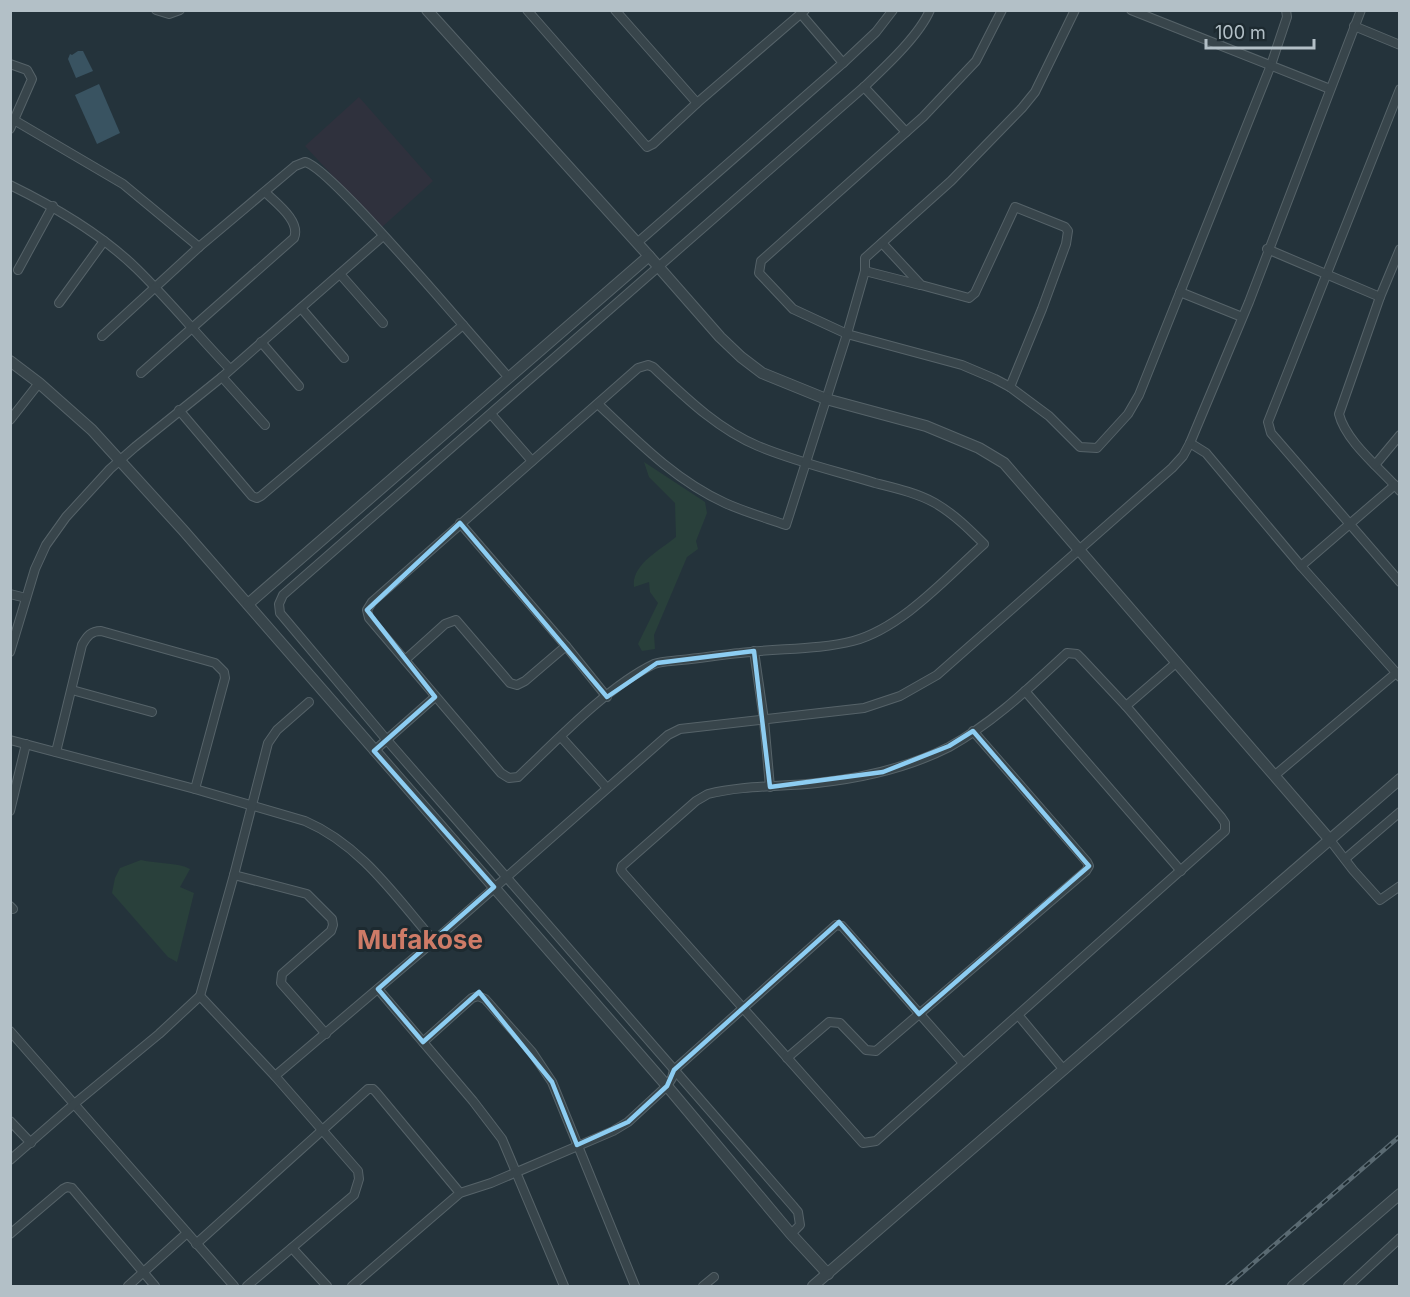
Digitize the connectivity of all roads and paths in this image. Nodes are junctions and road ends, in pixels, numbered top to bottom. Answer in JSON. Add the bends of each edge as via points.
{"nodes":[{"id":1,"x":156,"y":10,"type":"edge"},
{"id":2,"x":180,"y":10,"type":"edge"},
{"id":3,"x":426,"y":10,"type":"edge"},
{"id":4,"x":527,"y":10,"type":"edge"},
{"id":5,"x":615,"y":10,"type":"edge"},
{"id":6,"x":893,"y":10,"type":"edge"},
{"id":7,"x":930,"y":10,"type":"edge"},
{"id":8,"x":1002,"y":10,"type":"edge"},
{"id":9,"x":1076,"y":10,"type":"edge"},
{"id":10,"x":1131,"y":10,"type":"edge"},
{"id":11,"x":1286,"y":10,"type":"edge"},
{"id":12,"x":1360,"y":10,"type":"edge"},
{"id":13,"x":803,"y":12,"type":"edge"},
{"id":14,"x":1354,"y":26,"type":"junction"},
{"id":15,"x":1400,"y":45,"type":"edge"},
{"id":16,"x":843,"y":63,"type":"junction"},
{"id":17,"x":10,"y":64,"type":"edge"},
{"id":18,"x":1271,"y":64,"type":"junction"},
{"id":19,"x":864,"y":87,"type":"junction"},
{"id":20,"x":1330,"y":89,"type":"junction"},
{"id":21,"x":1400,"y":89,"type":"edge"},
{"id":22,"x":697,"y":103,"type":"junction"},
{"id":23,"x":14,"y":120,"type":"junction"},
{"id":24,"x":10,"y":129,"type":"edge"},
{"id":25,"x":906,"y":132,"type":"junction"},
{"id":26,"x":10,"y":185,"type":"edge"},
{"id":27,"x":265,"y":192,"type":"junction"},
{"id":28,"x":53,"y":206,"type":"junction"},
{"id":29,"x":383,"y":236,"type":"junction"},
{"id":30,"x":104,"y":241,"type":"junction"},
{"id":31,"x":637,"y":243,"type":"junction"},
{"id":32,"x":882,"y":243,"type":"junction"},
{"id":33,"x":199,"y":247,"type":"junction"},
{"id":34,"x":1268,"y":249,"type":"junction"},
{"id":35,"x":1400,"y":249,"type":"edge"},
{"id":36,"x":649,"y":256,"type":"junction"},
{"id":37,"x":658,"y":266,"type":"junction"},
{"id":38,"x":18,"y":270,"type":"dead end"},
{"id":39,"x":865,"y":272,"type":"junction"},
{"id":40,"x":1328,"y":273,"type":"junction"},
{"id":41,"x":340,"y":274,"type":"junction"},
{"id":42,"x":921,"y":285,"type":"junction"},
{"id":43,"x":153,"y":287,"type":"junction"},
{"id":44,"x":1180,"y":292,"type":"junction"},
{"id":45,"x":1380,"y":297,"type":"junction"},
{"id":46,"x":59,"y":303,"type":"dead end"},
{"id":47,"x":301,"y":308,"type":"junction"},
{"id":48,"x":1242,"y":317,"type":"junction"},
{"id":49,"x":383,"y":323,"type":"dead end"},
{"id":50,"x":463,"y":325,"type":"junction"},
{"id":51,"x":190,"y":327,"type":"junction"},
{"id":52,"x":847,"y":334,"type":"junction"},
{"id":53,"x":102,"y":336,"type":"dead end"},
{"id":54,"x":261,"y":342,"type":"junction"},
{"id":55,"x":344,"y":358,"type":"dead end"},
{"id":56,"x":10,"y":361,"type":"edge"},
{"id":57,"x":230,"y":369,"type":"junction"},
{"id":58,"x":141,"y":373,"type":"dead end"},
{"id":59,"x":222,"y":377,"type":"junction"},
{"id":60,"x":509,"y":378,"type":"junction"},
{"id":61,"x":39,"y":383,"type":"junction"},
{"id":62,"x":299,"y":386,"type":"dead end"},
{"id":63,"x":1010,"y":387,"type":"junction"},
{"id":64,"x":826,"y":399,"type":"junction"},
{"id":65,"x":598,"y":404,"type":"junction"},
{"id":66,"x":179,"y":410,"type":"junction"},
{"id":67,"x":490,"y":414,"type":"junction"},
{"id":68,"x":10,"y":420,"type":"edge"},
{"id":69,"x":265,"y":425,"type":"dead end"},
{"id":70,"x":1400,"y":435,"type":"edge"},
{"id":71,"x":1190,"y":443,"type":"junction"},
{"id":72,"x":120,"y":460,"type":"junction"},
{"id":73,"x":532,"y":461,"type":"junction"},
{"id":74,"x":807,"y":463,"type":"junction"},
{"id":75,"x":1375,"y":465,"type":"junction"},
{"id":76,"x":1397,"y":488,"type":"edge"},
{"id":77,"x":460,"y":523,"type":"junction"},
{"id":78,"x":1350,"y":525,"type":"junction"},
{"id":79,"x":1080,"y":550,"type":"junction"},
{"id":80,"x":1301,"y":566,"type":"junction"},
{"id":81,"x":1400,"y":582,"type":"edge"},
{"id":82,"x":10,"y":594,"type":"edge"},
{"id":83,"x":26,"y":598,"type":"junction"},
{"id":84,"x":248,"y":603,"type":"junction"},
{"id":85,"x":566,"y":646,"type":"junction"},
{"id":86,"x":754,"y":651,"type":"junction"},
{"id":87,"x":10,"y":652,"type":"edge"},
{"id":88,"x":405,"y":660,"type":"junction"},
{"id":89,"x":1177,"y":662,"type":"junction"},
{"id":90,"x":1398,"y":675,"type":"edge"},
{"id":91,"x":72,"y":690,"type":"junction"},
{"id":92,"x":1025,"y":691,"type":"junction"},
{"id":93,"x":435,"y":697,"type":"junction"},
{"id":94,"x":607,"y":697,"type":"junction"},
{"id":95,"x":309,"y":702,"type":"dead end"},
{"id":96,"x":1126,"y":706,"type":"junction"},
{"id":97,"x":152,"y":712,"type":"dead end"},
{"id":98,"x":764,"y":720,"type":"junction"},
{"id":99,"x":973,"y":731,"type":"junction"},
{"id":100,"x":561,"y":737,"type":"junction"},
{"id":101,"x":386,"y":739,"type":"junction"},
{"id":102,"x":10,"y":740,"type":"edge"},
{"id":103,"x":26,"y":744,"type":"junction"},
{"id":104,"x":374,"y":751,"type":"junction"},
{"id":105,"x":56,"y":752,"type":"junction"},
{"id":106,"x":1274,"y":776,"type":"junction"},
{"id":107,"x":1400,"y":779,"type":"edge"},
{"id":108,"x":770,"y":787,"type":"junction"},
{"id":109,"x":607,"y":788,"type":"junction"},
{"id":110,"x":195,"y":789,"type":"junction"},
{"id":111,"x":251,"y":806,"type":"junction"},
{"id":112,"x":10,"y":811,"type":"edge"},
{"id":113,"x":1400,"y":812,"type":"edge"},
{"id":114,"x":1330,"y":840,"type":"junction"},
{"id":115,"x":1345,"y":859,"type":"junction"},
{"id":116,"x":1181,"y":871,"type":"junction"},
{"id":117,"x":234,"y":875,"type":"junction"},
{"id":118,"x":505,"y":877,"type":"junction"},
{"id":119,"x":1400,"y":886,"type":"edge"},
{"id":120,"x":494,"y":887,"type":"junction"},
{"id":121,"x":434,"y":941,"type":"junction"},
{"id":122,"x":378,"y":989,"type":"junction"},
{"id":123,"x":201,"y":996,"type":"junction"},
{"id":124,"x":742,"y":1009,"type":"junction"},
{"id":125,"x":919,"y":1014,"type":"junction"},
{"id":126,"x":1019,"y":1016,"type":"junction"},
{"id":127,"x":10,"y":1031,"type":"edge"},
{"id":128,"x":326,"y":1034,"type":"junction"},
{"id":129,"x":423,"y":1042,"type":"junction"},
{"id":130,"x":786,"y":1058,"type":"junction"},
{"id":131,"x":963,"y":1063,"type":"junction"},
{"id":132,"x":674,"y":1070,"type":"junction"},
{"id":133,"x":1064,"y":1070,"type":"junction"},
{"id":134,"x":275,"y":1076,"type":"junction"},
{"id":135,"x":667,"y":1086,"type":"junction"},
{"id":136,"x":73,"y":1105,"type":"junction"},
{"id":137,"x":10,"y":1121,"type":"edge"},
{"id":138,"x":321,"y":1130,"type":"junction"},
{"id":139,"x":31,"y":1143,"type":"junction"},
{"id":140,"x":577,"y":1145,"type":"junction"},
{"id":141,"x":10,"y":1160,"type":"edge"},
{"id":142,"x":518,"y":1172,"type":"junction"},
{"id":143,"x":460,"y":1193,"type":"junction"},
{"id":144,"x":1400,"y":1194,"type":"edge"},
{"id":145,"x":187,"y":1233,"type":"junction"},
{"id":146,"x":10,"y":1234,"type":"edge"},
{"id":147,"x":791,"y":1234,"type":"junction"},
{"id":148,"x":1400,"y":1238,"type":"edge"},
{"id":149,"x":196,"y":1244,"type":"junction"},
{"id":150,"x":292,"y":1248,"type":"junction"},
{"id":151,"x":143,"y":1273,"type":"junction"},
{"id":152,"x":828,"y":1274,"type":"junction"},
{"id":153,"x":714,"y":1277,"type":"dead end"},
{"id":154,"x":128,"y":1287,"type":"edge"},
{"id":155,"x":155,"y":1287,"type":"edge"},
{"id":156,"x":234,"y":1287,"type":"edge"},
{"id":157,"x":247,"y":1287,"type":"edge"},
{"id":158,"x":327,"y":1287,"type":"edge"},
{"id":159,"x":352,"y":1287,"type":"edge"},
{"id":160,"x":564,"y":1287,"type":"edge"},
{"id":161,"x":635,"y":1287,"type":"edge"},
{"id":162,"x":703,"y":1287,"type":"edge"},
{"id":163,"x":813,"y":1287,"type":"edge"},
{"id":164,"x":1293,"y":1287,"type":"edge"},
{"id":165,"x":1348,"y":1287,"type":"edge"}],
"edges":[{"from":1,"to":2,"type":"street","via":[[169,14]]},
{"from":3,"to":31,"type":"street"},
{"from":4,"to":22,"type":"street","via":[[643,145],[650,146]]},
{"from":5,"to":22,"type":"street"},
{"from":6,"to":16,"type":"street"},
{"from":7,"to":19,"type":"street","via":[[925,21]]},
{"from":8,"to":25,"type":"street","via":[[976,61]]},
{"from":9,"to":32,"type":"street","via":[[1035,92],[951,181]]},
{"from":10,"to":18,"type":"street"},
{"from":11,"to":18,"type":"street"},
{"from":12,"to":14,"type":"street"},
{"from":13,"to":16,"type":"street"},
{"from":13,"to":22,"type":"street"},
{"from":14,"to":15,"type":"street"},
{"from":14,"to":20,"type":"street"},
{"from":16,"to":31,"type":"street"},
{"from":17,"to":23,"type":"street","via":[[32,75]]},
{"from":18,"to":20,"type":"street"},
{"from":18,"to":44,"type":"street"},
{"from":19,"to":25,"type":"street"},
{"from":19,"to":37,"type":"street"},
{"from":20,"to":34,"type":"street"},
{"from":21,"to":40,"type":"street"},
{"from":23,"to":24,"type":"street"},
{"from":23,"to":33,"type":"street","via":[[123,183]]},
{"from":25,"to":52,"type":"street","via":[[761,261],[759,273],[793,309]]},
{"from":26,"to":28,"type":"street"},
{"from":27,"to":29,"type":"street","via":[[300,163],[310,163]]},
{"from":27,"to":33,"type":"street"},
{"from":27,"to":51,"type":"street","via":[[294,223],[294,238]]},
{"from":28,"to":30,"type":"street"},
{"from":28,"to":38,"type":"street"},
{"from":29,"to":41,"type":"street"},
{"from":29,"to":50,"type":"street"},
{"from":30,"to":43,"type":"street"},
{"from":30,"to":46,"type":"street"},
{"from":31,"to":36,"type":"street"},
{"from":32,"to":39,"type":"street","via":[[865,258]]},
{"from":32,"to":42,"type":"street"},
{"from":33,"to":43,"type":"street"},
{"from":34,"to":40,"type":"street"},
{"from":34,"to":48,"type":"street"},
{"from":35,"to":45,"type":"street"},
{"from":36,"to":37,"type":"street"},
{"from":36,"to":60,"type":"street"},
{"from":37,"to":64,"type":"street","via":[[741,357],[762,373]]},
{"from":37,"to":67,"type":"street"},
{"from":39,"to":42,"type":"street"},
{"from":39,"to":52,"type":"street"},
{"from":40,"to":45,"type":"street"},
{"from":40,"to":78,"type":"street","via":[[1268,422],[1271,433]]},
{"from":41,"to":47,"type":"street"},
{"from":41,"to":49,"type":"street"},
{"from":42,"to":63,"type":"street","via":[[972,296],[1015,207],[1065,227],[1066,244]]},
{"from":43,"to":51,"type":"street"},
{"from":43,"to":53,"type":"street"},
{"from":44,"to":48,"type":"street"},
{"from":44,"to":63,"type":"street","via":[[1140,395],[1097,448],[1080,447],[1049,416]]},
{"from":45,"to":75,"type":"street","via":[[1339,414],[1343,426]]},
{"from":47,"to":54,"type":"street"},
{"from":47,"to":55,"type":"street"},
{"from":48,"to":71,"type":"street"},
{"from":50,"to":60,"type":"street"},
{"from":50,"to":66,"type":"street","via":[[257,498]]},
{"from":51,"to":57,"type":"street"},
{"from":51,"to":58,"type":"street"},
{"from":52,"to":63,"type":"street","via":[[962,365]]},
{"from":52,"to":64,"type":"street"},
{"from":54,"to":57,"type":"street"},
{"from":54,"to":62,"type":"street"},
{"from":56,"to":61,"type":"street"},
{"from":57,"to":59,"type":"street"},
{"from":59,"to":66,"type":"street"},
{"from":59,"to":69,"type":"street"},
{"from":60,"to":84,"type":"street"},
{"from":61,"to":68,"type":"street"},
{"from":61,"to":72,"type":"street"},
{"from":64,"to":74,"type":"street"},
{"from":64,"to":79,"type":"street","via":[[926,426],[979,448],[1004,463]]},
{"from":65,"to":73,"type":"street"},
{"from":65,"to":74,"type":"street","via":[[638,368],[648,365],[729,430],[755,445]]},
{"from":65,"to":74,"type":"street","via":[[648,452],[703,490],[725,503],[786,525]]},
{"from":66,"to":72,"type":"street"},
{"from":67,"to":73,"type":"street"},
{"from":67,"to":101,"type":"street","via":[[283,595],[279,604],[280,612]]},
{"from":70,"to":75,"type":"street"},
{"from":71,"to":79,"type":"street","via":[[1172,468]]},
{"from":71,"to":80,"type":"street","via":[[1206,453]]},
{"from":72,"to":83,"type":"street","via":[[66,517],[46,545]]},
{"from":72,"to":84,"type":"street"},
{"from":73,"to":77,"type":"street"},
{"from":74,"to":86,"type":"street","via":[[916,494],[957,517],[984,544],[906,613],[870,635],[828,645]]},
{"from":75,"to":76,"type":"street"},
{"from":76,"to":78,"type":"street"},
{"from":77,"to":85,"type":"street"},
{"from":77,"to":88,"type":"street","via":[[367,610],[369,618]]},
{"from":78,"to":80,"type":"street"},
{"from":78,"to":81,"type":"street"},
{"from":79,"to":89,"type":"street"},
{"from":79,"to":98,"type":"street","via":[[937,675],[917,688],[864,708]]},
{"from":80,"to":90,"type":"street"},
{"from":82,"to":83,"type":"street"},
{"from":83,"to":87,"type":"street"},
{"from":84,"to":104,"type":"street"},
{"from":85,"to":88,"type":"street","via":[[518,685],[510,683],[456,620],[445,624]]},
{"from":85,"to":94,"type":"street"},
{"from":86,"to":94,"type":"street","via":[[657,663]]},
{"from":86,"to":98,"type":"street"},
{"from":88,"to":93,"type":"street"},
{"from":89,"to":96,"type":"street"},
{"from":89,"to":106,"type":"street"},
{"from":90,"to":106,"type":"street"},
{"from":91,"to":97,"type":"street"},
{"from":91,"to":105,"type":"street"},
{"from":91,"to":110,"type":"street","via":[[82,645],[93,631],[101,630],[220,667],[225,678]]},
{"from":92,"to":96,"type":"street","via":[[1067,653],[1073,653]]},
{"from":92,"to":99,"type":"street"},
{"from":92,"to":116,"type":"street"},
{"from":93,"to":100,"type":"street","via":[[509,778],[518,777]]},
{"from":93,"to":101,"type":"street"},
{"from":94,"to":100,"type":"street"},
{"from":95,"to":111,"type":"street","via":[[271,736]]},
{"from":96,"to":116,"type":"street","via":[[1226,826],[1223,835]]},
{"from":98,"to":108,"type":"street"},
{"from":98,"to":109,"type":"street","via":[[674,731]]},
{"from":99,"to":108,"type":"street","via":[[938,751],[883,772]]},
{"from":99,"to":125,"type":"street","via":[[1089,866]]},
{"from":100,"to":109,"type":"street"},
{"from":101,"to":104,"type":"street"},
{"from":101,"to":118,"type":"street"},
{"from":102,"to":103,"type":"street"},
{"from":103,"to":105,"type":"street"},
{"from":103,"to":112,"type":"street"},
{"from":104,"to":120,"type":"street"},
{"from":105,"to":110,"type":"street"},
{"from":106,"to":114,"type":"street"},
{"from":107,"to":114,"type":"street"},
{"from":108,"to":124,"type":"street","via":[[703,796],[621,870]]},
{"from":109,"to":118,"type":"street"},
{"from":110,"to":111,"type":"street"},
{"from":111,"to":117,"type":"street"},
{"from":111,"to":121,"type":"street","via":[[313,825],[350,847]]},
{"from":113,"to":115,"type":"street"},
{"from":114,"to":115,"type":"street"},
{"from":114,"to":133,"type":"street"},
{"from":115,"to":119,"type":"street","via":[[1380,900]]},
{"from":116,"to":126,"type":"street"},
{"from":117,"to":123,"type":"street"},
{"from":117,"to":128,"type":"street","via":[[307,894],[332,919],[331,931],[281,978]]},
{"from":118,"to":120,"type":"street"},
{"from":118,"to":132,"type":"street"},
{"from":120,"to":121,"type":"street"},
{"from":120,"to":135,"type":"street"},
{"from":121,"to":122,"type":"street"},
{"from":122,"to":128,"type":"street"},
{"from":122,"to":129,"type":"street"},
{"from":123,"to":134,"type":"street"},
{"from":123,"to":136,"type":"street"},
{"from":124,"to":125,"type":"street","via":[[839,924]]},
{"from":124,"to":130,"type":"street"},
{"from":124,"to":132,"type":"street"},
{"from":125,"to":130,"type":"street","via":[[876,1051],[866,1050],[840,1023],[829,1022]]},
{"from":125,"to":131,"type":"street"},
{"from":126,"to":131,"type":"street"},
{"from":126,"to":133,"type":"street"},
{"from":127,"to":136,"type":"street"},
{"from":128,"to":134,"type":"street"},
{"from":129,"to":140,"type":"street","via":[[472,998],[485,999],[532,1052],[552,1082]]},
{"from":129,"to":142,"type":"street","via":[[502,1138]]},
{"from":130,"to":131,"type":"street","via":[[857,1138],[867,1144],[876,1141]]},
{"from":132,"to":135,"type":"street"},
{"from":132,"to":147,"type":"street","via":[[798,1212],[800,1225]]},
{"from":133,"to":152,"type":"street"},
{"from":134,"to":138,"type":"street"},
{"from":135,"to":140,"type":"street","via":[[620,1127]]},
{"from":135,"to":147,"type":"street"},
{"from":136,"to":139,"type":"street"},
{"from":136,"to":145,"type":"street"},
{"from":137,"to":139,"type":"street"},
{"from":138,"to":143,"type":"street","via":[[368,1089],[373,1089]]},
{"from":138,"to":149,"type":"street"},
{"from":138,"to":150,"type":"street","via":[[358,1171],[358,1187],[354,1195]]},
{"from":139,"to":141,"type":"street"},
{"from":140,"to":142,"type":"street"},
{"from":140,"to":161,"type":"street"},
{"from":142,"to":143,"type":"street"},
{"from":142,"to":160,"type":"street"},
{"from":143,"to":159,"type":"street"},
{"from":144,"to":164,"type":"street"},
{"from":145,"to":149,"type":"street"},
{"from":145,"to":151,"type":"street"},
{"from":146,"to":151,"type":"street","via":[[68,1187],[72,1188]]},
{"from":147,"to":152,"type":"street"},
{"from":148,"to":165,"type":"street"},
{"from":149,"to":156,"type":"street"},
{"from":150,"to":157,"type":"street"},
{"from":150,"to":158,"type":"street"},
{"from":151,"to":154,"type":"street"},
{"from":151,"to":155,"type":"street"},
{"from":152,"to":163,"type":"street"},
{"from":153,"to":162,"type":"street"}]}
